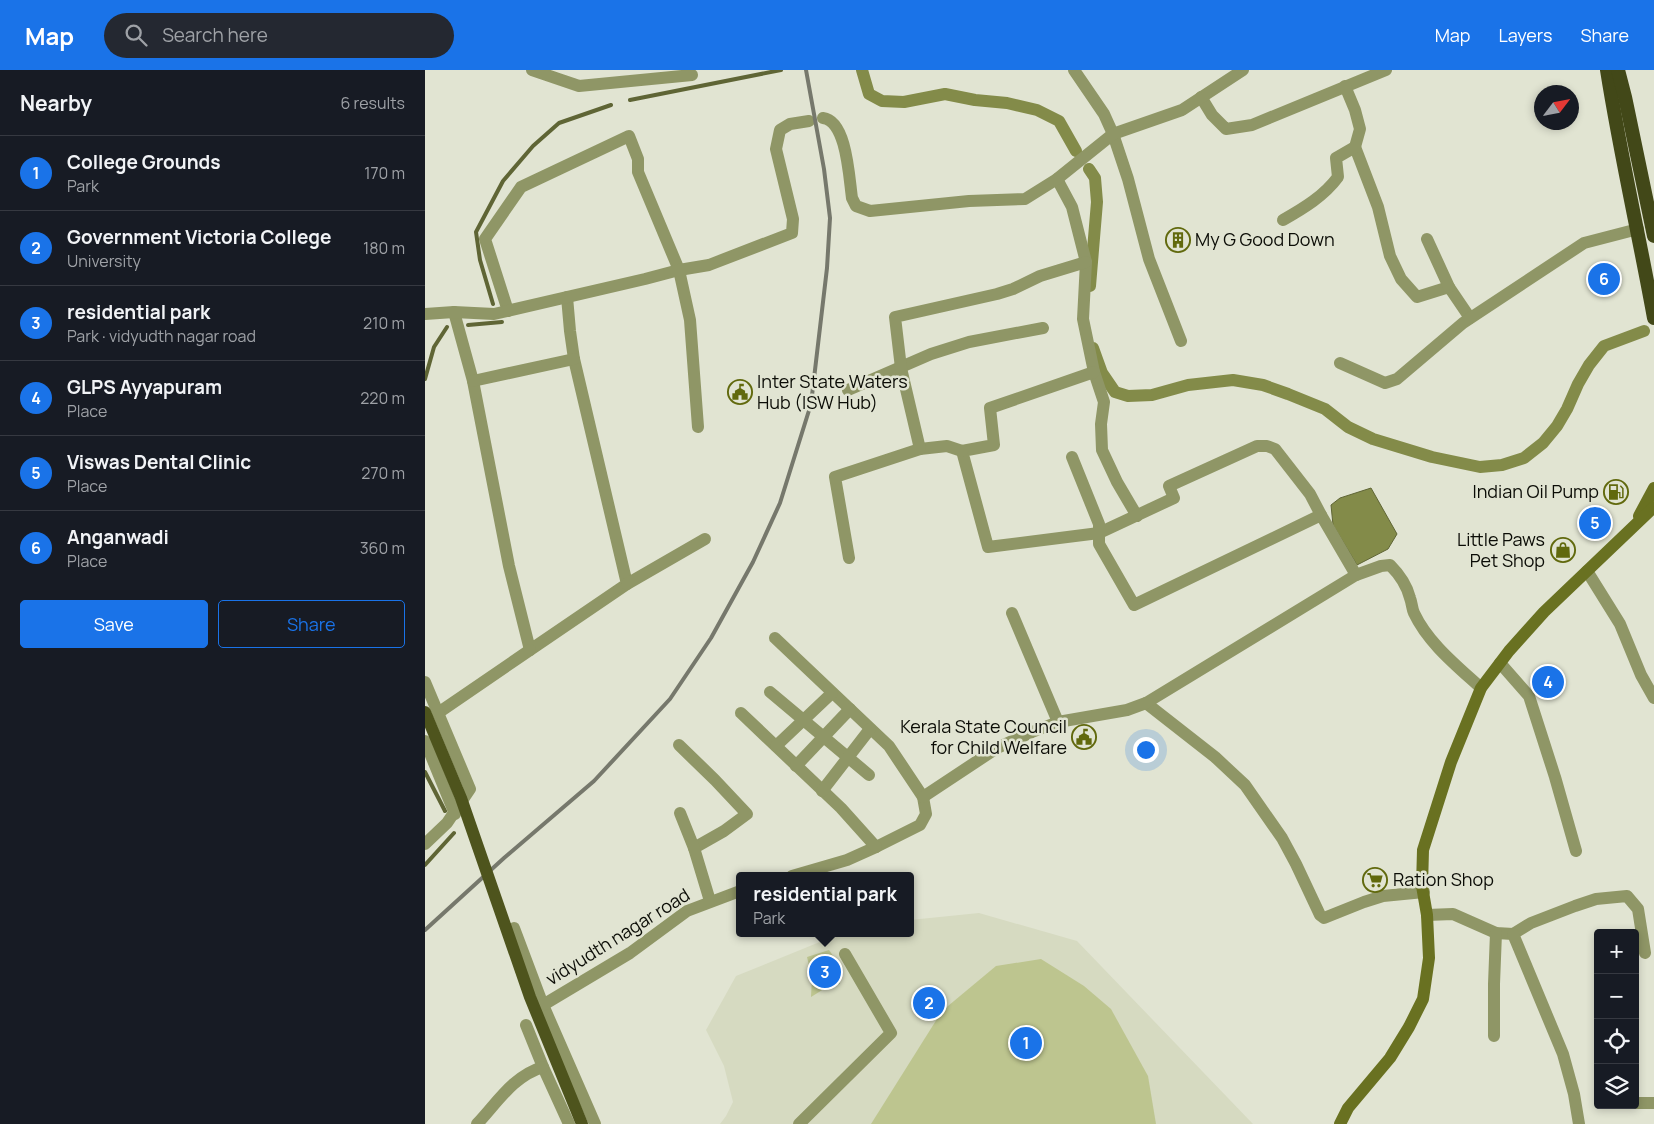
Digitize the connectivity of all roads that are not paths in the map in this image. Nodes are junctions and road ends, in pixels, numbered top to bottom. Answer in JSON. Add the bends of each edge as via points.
{"nodes":[{"id":1,"x":532,"y":70,"type":"edge"},
{"id":2,"x":1074,"y":70,"type":"edge"},
{"id":3,"x":1243,"y":70,"type":"edge"},
{"id":4,"x":1386,"y":70,"type":"edge"},
{"id":5,"x":1607,"y":70,"type":"edge"},
{"id":6,"x":1618,"y":70,"type":"edge"},
{"id":7,"x":692,"y":75,"type":"dead end"},
{"id":8,"x":1345,"y":86,"type":"junction"},
{"id":9,"x":1201,"y":97,"type":"junction"},
{"id":10,"x":823,"y":118,"type":"dead end"},
{"id":11,"x":809,"y":121,"type":"dead end"},
{"id":12,"x":1113,"y":134,"type":"junction"},
{"id":13,"x":1355,"y":147,"type":"junction"},
{"id":14,"x":1057,"y":179,"type":"junction"},
{"id":15,"x":1283,"y":220,"type":"dead end"},
{"id":16,"x":1638,"y":229,"type":"junction"},
{"id":17,"x":1654,"y":236,"type":"edge"},
{"id":18,"x":1427,"y":239,"type":"dead end"},
{"id":19,"x":1086,"y":262,"type":"junction"},
{"id":20,"x":679,"y":270,"type":"junction"},
{"id":21,"x":1449,"y":287,"type":"junction"},
{"id":22,"x":567,"y":297,"type":"junction"},
{"id":23,"x":508,"y":311,"type":"junction"},
{"id":24,"x":454,"y":312,"type":"junction"},
{"id":25,"x":425,"y":314,"type":"edge"},
{"id":26,"x":1470,"y":318,"type":"junction"},
{"id":27,"x":1654,"y":318,"type":"edge"},
{"id":28,"x":1043,"y":328,"type":"dead end"},
{"id":29,"x":1181,"y":341,"type":"dead end"},
{"id":30,"x":575,"y":359,"type":"junction"},
{"id":31,"x":1339,"y":363,"type":"dead end"},
{"id":32,"x":901,"y":368,"type":"junction"},
{"id":33,"x":1094,"y":372,"type":"junction"},
{"id":34,"x":473,"y":380,"type":"junction"},
{"id":35,"x":848,"y":390,"type":"dead end"},
{"id":36,"x":699,"y":427,"type":"dead end"},
{"id":37,"x":920,"y":449,"type":"junction"},
{"id":38,"x":962,"y":451,"type":"junction"},
{"id":39,"x":1072,"y":457,"type":"dead end"},
{"id":40,"x":1654,"y":488,"type":"edge"},
{"id":41,"x":1654,"y":507,"type":"edge"},
{"id":42,"x":1321,"y":515,"type":"junction"},
{"id":43,"x":1137,"y":516,"type":"junction"},
{"id":44,"x":1633,"y":527,"type":"junction"},
{"id":45,"x":1099,"y":533,"type":"junction"},
{"id":46,"x":705,"y":539,"type":"dead end"},
{"id":47,"x":849,"y":558,"type":"dead end"},
{"id":48,"x":1587,"y":571,"type":"junction"},
{"id":49,"x":1355,"y":575,"type":"junction"},
{"id":50,"x":627,"y":584,"type":"junction"},
{"id":51,"x":1012,"y":613,"type":"dead end"},
{"id":52,"x":775,"y":638,"type":"dead end"},
{"id":53,"x":530,"y":650,"type":"junction"},
{"id":54,"x":1500,"y":663,"type":"junction"},
{"id":55,"x":425,"y":682,"type":"edge"},
{"id":56,"x":1481,"y":688,"type":"junction"},
{"id":57,"x":770,"y":692,"type":"dead end"},
{"id":58,"x":832,"y":692,"type":"junction"},
{"id":59,"x":1654,"y":698,"type":"edge"},
{"id":60,"x":1146,"y":703,"type":"junction"},
{"id":61,"x":850,"y":709,"type":"junction"},
{"id":62,"x":431,"y":713,"type":"edge"},
{"id":63,"x":741,"y":713,"type":"dead end"},
{"id":64,"x":803,"y":720,"type":"junction"},
{"id":65,"x":1058,"y":722,"type":"junction"},
{"id":66,"x":870,"y":729,"type":"junction"},
{"id":67,"x":823,"y":737,"type":"junction"},
{"id":68,"x":425,"y":741,"type":"edge"},
{"id":69,"x":679,"y":745,"type":"dead end"},
{"id":70,"x":776,"y":746,"type":"junction"},
{"id":71,"x":848,"y":758,"type":"junction"},
{"id":72,"x":796,"y":766,"type":"junction"},
{"id":73,"x":869,"y":775,"type":"dead end"},
{"id":74,"x":822,"y":791,"type":"junction"},
{"id":75,"x":923,"y":797,"type":"junction"},
{"id":76,"x":680,"y":813,"type":"dead end"},
{"id":77,"x":455,"y":814,"type":"junction"},
{"id":78,"x":425,"y":844,"type":"edge"},
{"id":79,"x":876,"y":847,"type":"junction"},
{"id":80,"x":694,"y":848,"type":"junction"},
{"id":81,"x":1576,"y":851,"type":"dead end"},
{"id":82,"x":806,"y":872,"type":"edge"},
{"id":83,"x":736,"y":892,"type":"edge"},
{"id":84,"x":1424,"y":892,"type":"junction"},
{"id":85,"x":710,"y":901,"type":"junction"},
{"id":86,"x":1427,"y":915,"type":"junction"},
{"id":87,"x":514,"y":928,"type":"dead end"},
{"id":88,"x":1496,"y":933,"type":"junction"},
{"id":89,"x":1513,"y":934,"type":"junction"},
{"id":90,"x":1645,"y":953,"type":"dead end"},
{"id":91,"x":845,"y":954,"type":"dead end"},
{"id":92,"x":543,"y":1005,"type":"junction"},
{"id":93,"x":526,"y":1025,"type":"dead end"},
{"id":94,"x":1494,"y":1036,"type":"dead end"},
{"id":95,"x":543,"y":1067,"type":"junction"},
{"id":96,"x":1639,"y":1103,"type":"edge"},
{"id":97,"x":1654,"y":1103,"type":"edge"},
{"id":98,"x":477,"y":1124,"type":"edge"},
{"id":99,"x":569,"y":1124,"type":"edge"},
{"id":100,"x":582,"y":1124,"type":"edge"},
{"id":101,"x":595,"y":1124,"type":"edge"},
{"id":102,"x":799,"y":1124,"type":"edge"},
{"id":103,"x":1340,"y":1124,"type":"edge"},
{"id":104,"x":1579,"y":1124,"type":"edge"}],
"edges":[{"from":1,"to":7,"type":"street","via":[[579,86]]},
{"from":2,"to":12,"type":"street","via":[[1104,114]]},
{"from":3,"to":9,"type":"street"},
{"from":4,"to":8,"type":"street"},
{"from":5,"to":16,"type":"highway"},
{"from":6,"to":17,"type":"highway"},
{"from":8,"to":9,"type":"street","via":[[1251,125],[1225,129]]},
{"from":8,"to":13,"type":"street","via":[[1360,129]]},
{"from":9,"to":12,"type":"street","via":[[1182,110]]},
{"from":10,"to":14,"type":"street","via":[[835,124],[842,138],[856,206],[870,211],[1025,199]]},
{"from":11,"to":20,"type":"street","via":[[780,130],[776,149],[793,219],[793,233],[709,265]]},
{"from":12,"to":14,"type":"street"},
{"from":12,"to":29,"type":"street","via":[[1131,187],[1149,259]]},
{"from":13,"to":15,"type":"street","via":[[1337,158],[1338,177],[1330,188]]},
{"from":13,"to":21,"type":"street","via":[[1378,207],[1390,256],[1401,279],[1417,297]]},
{"from":14,"to":19,"type":"street","via":[[1071,207]]},
{"from":16,"to":26,"type":"street","via":[[1584,243]]},
{"from":16,"to":27,"type":"highway"},
{"from":18,"to":21,"type":"street"},
{"from":19,"to":32,"type":"street","via":[[997,294],[895,317]]},
{"from":19,"to":33,"type":"street","via":[[1083,319]]},
{"from":20,"to":22,"type":"street"},
{"from":20,"to":23,"type":"street","via":[[638,172],[629,136],[521,187],[485,240]]},
{"from":20,"to":36,"type":"street","via":[[690,320]]},
{"from":21,"to":26,"type":"street"},
{"from":22,"to":23,"type":"street"},
{"from":22,"to":30,"type":"street"},
{"from":23,"to":24,"type":"street","via":[[495,314]]},
{"from":24,"to":25,"type":"street"},
{"from":24,"to":34,"type":"street"},
{"from":26,"to":31,"type":"street","via":[[1397,379],[1385,383]]},
{"from":28,"to":32,"type":"street","via":[[969,342]]},
{"from":30,"to":34,"type":"street"},
{"from":30,"to":50,"type":"street"},
{"from":32,"to":35,"type":"street"},
{"from":32,"to":37,"type":"street"},
{"from":33,"to":38,"type":"street","via":[[990,408],[995,445]]},
{"from":33,"to":43,"type":"street","via":[[1104,402],[1102,450]]},
{"from":34,"to":53,"type":"street","via":[[509,566]]},
{"from":37,"to":38,"type":"street","via":[[947,446]]},
{"from":37,"to":47,"type":"street","via":[[835,477]]},
{"from":38,"to":45,"type":"street","via":[[988,547]]},
{"from":39,"to":45,"type":"street","via":[[1099,524]]},
{"from":40,"to":44,"type":"main road"},
{"from":41,"to":44,"type":"main road"},
{"from":42,"to":43,"type":"street","via":[[1310,494],[1275,449],[1257,446],[1169,486],[1174,498]]},
{"from":42,"to":45,"type":"street","via":[[1134,605],[1099,544]]},
{"from":42,"to":49,"type":"street"},
{"from":43,"to":45,"type":"street"},
{"from":44,"to":48,"type":"main road"},
{"from":46,"to":50,"type":"street"},
{"from":48,"to":54,"type":"main road","via":[[1544,612]]},
{"from":48,"to":59,"type":"street","via":[[1620,624]]},
{"from":49,"to":56,"type":"street","via":[[1390,565],[1399,574],[1413,612],[1428,636]]},
{"from":49,"to":60,"type":"street"},
{"from":50,"to":53,"type":"street"},
{"from":51,"to":65,"type":"street"},
{"from":52,"to":58,"type":"street"},
{"from":53,"to":62,"type":"street"},
{"from":54,"to":56,"type":"main road"},
{"from":54,"to":81,"type":"street","via":[[1529,696]]},
{"from":55,"to":62,"type":"street"},
{"from":56,"to":84,"type":"main road","via":[[1451,762],[1423,850]]},
{"from":57,"to":64,"type":"street"},
{"from":58,"to":61,"type":"street"},
{"from":58,"to":64,"type":"street"},
{"from":60,"to":65,"type":"street","via":[[1127,710]]},
{"from":60,"to":84,"type":"street","via":[[1245,785],[1282,838],[1319,915],[1324,918],[1383,896]]},
{"from":61,"to":66,"type":"street"},
{"from":61,"to":67,"type":"street"},
{"from":62,"to":77,"type":"street","via":[[470,790]]},
{"from":62,"to":100,"type":"main road","bridge":true,"via":[[530,996]]},
{"from":63,"to":70,"type":"street"},
{"from":64,"to":67,"type":"street"},
{"from":64,"to":70,"type":"street"},
{"from":65,"to":75,"type":"street","via":[[997,748]]},
{"from":66,"to":71,"type":"street"},
{"from":66,"to":75,"type":"street","via":[[889,746]]},
{"from":67,"to":71,"type":"street"},
{"from":67,"to":72,"type":"street"},
{"from":68,"to":77,"type":"street"},
{"from":69,"to":80,"type":"street","via":[[747,814]]},
{"from":70,"to":72,"type":"street"},
{"from":71,"to":73,"type":"street"},
{"from":71,"to":74,"type":"street"},
{"from":72,"to":74,"type":"street"},
{"from":74,"to":79,"type":"street"},
{"from":75,"to":79,"type":"street","via":[[927,814],[920,825]]},
{"from":76,"to":80,"type":"street"},
{"from":77,"to":78,"type":"street"},
{"from":79,"to":82,"type":"street","via":[[847,860]]},
{"from":80,"to":85,"type":"street"},
{"from":83,"to":85,"type":"street","name":"vidyudth nagar road"},
{"from":84,"to":86,"type":"main road"},
{"from":85,"to":92,"type":"street","name":"vidyudth nagar road","via":[[687,911],[630,953]]},
{"from":86,"to":88,"type":"street","via":[[1453,914]]},
{"from":86,"to":103,"type":"main road","via":[[1429,958],[1423,999],[1390,1058],[1348,1108]]},
{"from":87,"to":92,"type":"street"},
{"from":88,"to":89,"type":"street"},
{"from":88,"to":94,"type":"street"},
{"from":89,"to":90,"type":"street","via":[[1531,923],[1575,906],[1596,899],[1627,896],[1638,909]]},
{"from":89,"to":104,"type":"street","via":[[1563,1054]]},
{"from":91,"to":102,"type":"street","via":[[891,1033]]},
{"from":92,"to":101,"type":"street"},
{"from":93,"to":95,"type":"street"},
{"from":95,"to":98,"type":"street","via":[[530,1071],[505,1091]]},
{"from":95,"to":99,"type":"street"},
{"from":96,"to":97,"type":"street"}]}
